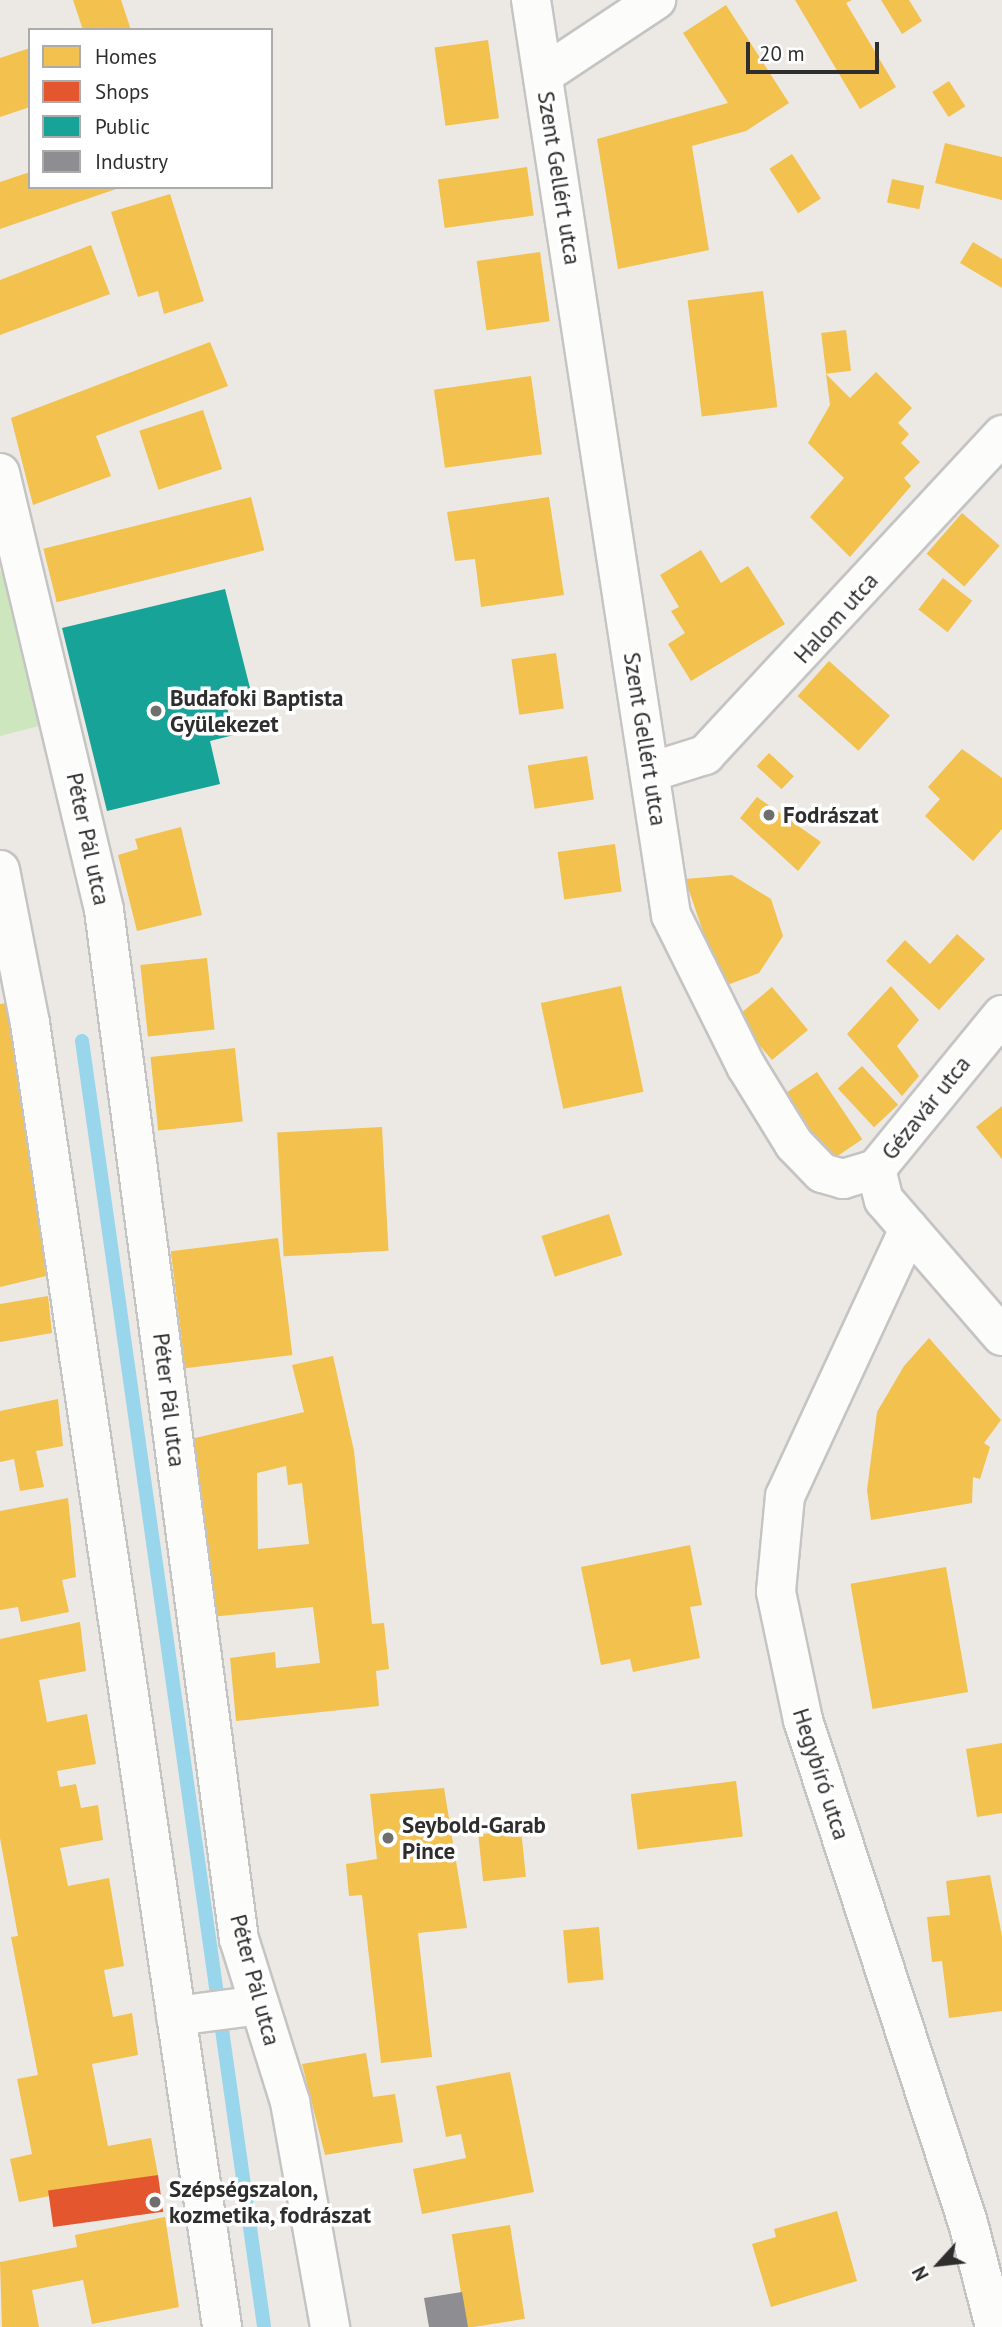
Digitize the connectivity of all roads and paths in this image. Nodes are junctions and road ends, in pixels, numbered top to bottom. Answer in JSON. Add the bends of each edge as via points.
{"nodes":[{"id":1,"x":531,"y":0,"type":"edge"},
{"id":2,"x":656,"y":0,"type":"edge"},
{"id":3,"x":543,"y":75,"type":"junction"},
{"id":4,"x":1002,"y":435,"type":"edge"},
{"id":5,"x":0,"y":473,"type":"edge"},
{"id":6,"x":6,"y":523,"type":"edge"},
{"id":7,"x":651,"y":772,"type":"junction"},
{"id":8,"x":0,"y":870,"type":"edge"},
{"id":9,"x":1002,"y":1015,"type":"edge"},
{"id":10,"x":876,"y":1169,"type":"junction"},
{"id":11,"x":909,"y":1229,"type":"junction"},
{"id":12,"x":1002,"y":1336,"type":"edge"},
{"id":13,"x":260,"y":2006,"type":"junction"},
{"id":14,"x":176,"y":2016,"type":"junction"},
{"id":15,"x":222,"y":2327,"type":"edge"},
{"id":16,"x":330,"y":2327,"type":"edge"},
{"id":17,"x":995,"y":2327,"type":"edge"}],
"edges":[{"from":1,"to":3,"type":"street","name":"Szent Gellért utca"},
{"from":2,"to":3,"type":"street"},
{"from":3,"to":7,"type":"street","name":"Szent Gellért utca"},
{"from":4,"to":7,"type":"street","name":"Halom utca","via":[[705,755]]},
{"from":5,"to":6,"type":"street","name":"Péter Pál utca"},
{"from":6,"to":13,"type":"street","name":"Péter Pál utca","via":[[104,910],[240,1939]]},
{"from":7,"to":10,"type":"street","name":"Szent Gellért utca","via":[[671,915],[746,1066],[794,1144],[822,1173],[842,1180]]},
{"from":8,"to":14,"type":"street","via":[[30,1023]]},
{"from":9,"to":10,"type":"street","name":"Gézavár utca"},
{"from":10,"to":11,"type":"street","via":[[884,1200]]},
{"from":11,"to":12,"type":"street"},
{"from":11,"to":17,"type":"street","name":"Hegybíró utca","via":[[785,1496],[776,1592],[803,1720],[968,2223]]},
{"from":13,"to":14,"type":"street"},
{"from":13,"to":16,"type":"street","name":"Péter Pál utca","via":[[302,2158]]},
{"from":14,"to":15,"type":"street"}]}
